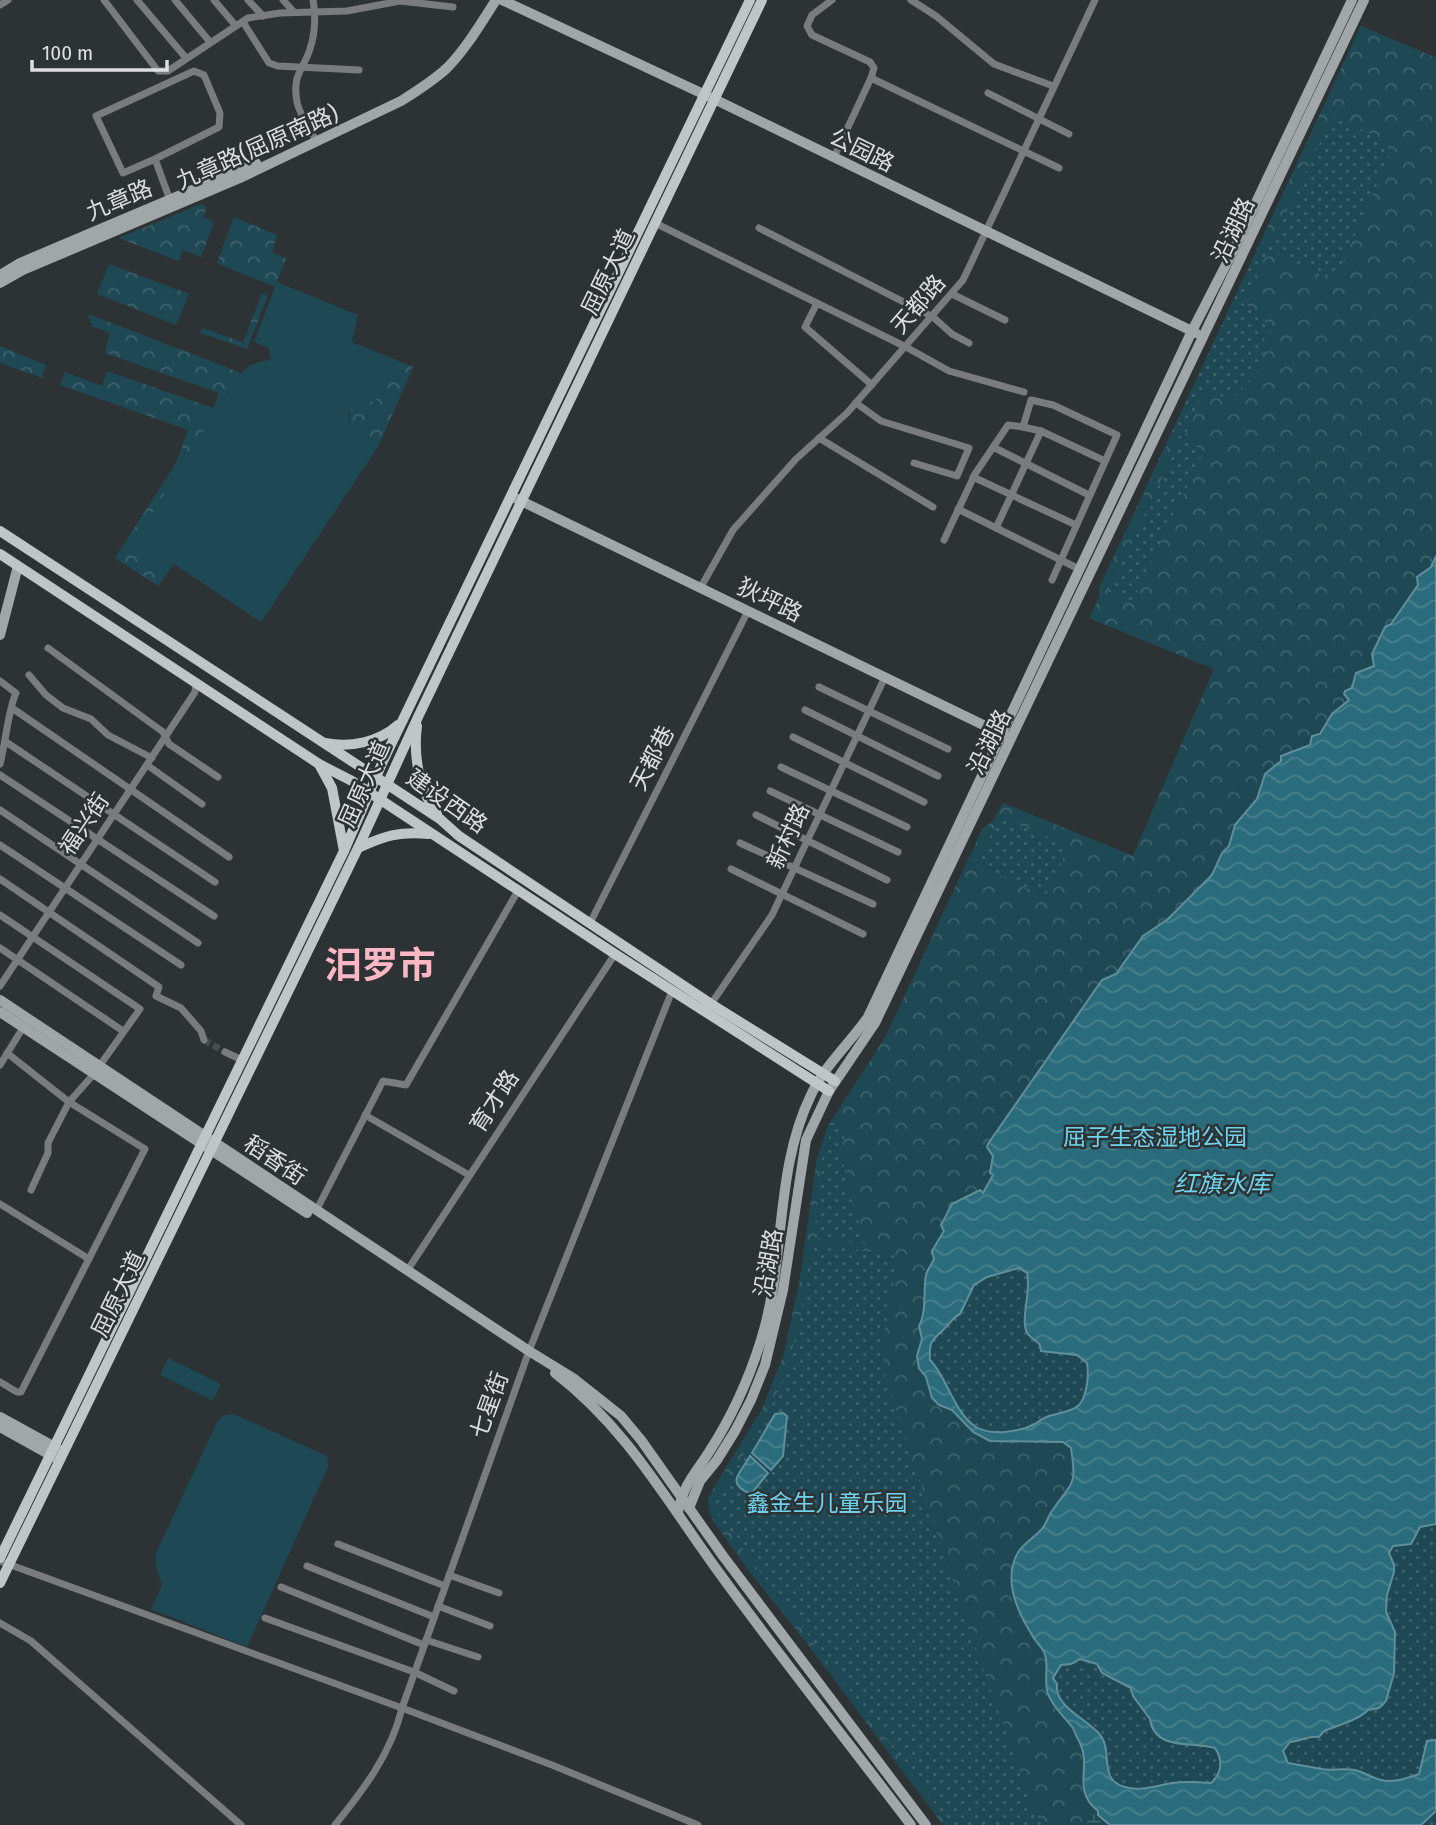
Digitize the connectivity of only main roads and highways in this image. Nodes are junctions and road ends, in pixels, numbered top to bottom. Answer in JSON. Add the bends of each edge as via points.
{"nodes":[{"id":1,"x":489,"y":0,"type":"edge"},
{"id":2,"x":496,"y":0,"type":"edge"},
{"id":3,"x":502,"y":0,"type":"edge"},
{"id":4,"x":750,"y":0,"type":"edge"},
{"id":5,"x":762,"y":0,"type":"edge"},
{"id":6,"x":1352,"y":0,"type":"edge"},
{"id":7,"x":1364,"y":0,"type":"edge"},
{"id":8,"x":709,"y":97,"type":"junction"},
{"id":9,"x":0,"y":275,"type":"edge"},
{"id":10,"x":0,"y":283,"type":"edge"},
{"id":11,"x":1192,"y":331,"type":"junction"},
{"id":12,"x":1203,"y":337,"type":"junction"},
{"id":13,"x":516,"y":498,"type":"junction"},
{"id":14,"x":0,"y":531,"type":"edge"},
{"id":15,"x":0,"y":554,"type":"edge"},
{"id":16,"x":18,"y":566,"type":"junction"},
{"id":17,"x":0,"y":635,"type":"edge"},
{"id":18,"x":418,"y":716,"type":"junction"},
{"id":19,"x":403,"y":721,"type":"junction"},
{"id":20,"x":1001,"y":734,"type":"junction"},
{"id":21,"x":1012,"y":739,"type":"junction"},
{"id":22,"x":319,"y":741,"type":"junction"},
{"id":23,"x":319,"y":764,"type":"junction"},
{"id":24,"x":376,"y":778,"type":"junction"},
{"id":25,"x":387,"y":785,"type":"junction"},
{"id":26,"x":375,"y":796,"type":"junction"},
{"id":27,"x":440,"y":819,"type":"junction"},
{"id":28,"x":431,"y":834,"type":"junction"},
{"id":29,"x":358,"y":848,"type":"junction"},
{"id":30,"x":344,"y":851,"type":"junction"},
{"id":31,"x":0,"y":1000,"type":"edge"},
{"id":32,"x":0,"y":1012,"type":"edge"},
{"id":33,"x":25,"y":1023,"type":"junction"},
{"id":34,"x":821,"y":1078,"type":"junction"},
{"id":35,"x":832,"y":1086,"type":"junction"},
{"id":36,"x":208,"y":1143,"type":"junction"},
{"id":37,"x":528,"y":1354,"type":"junction"},
{"id":38,"x":0,"y":1417,"type":"edge"},
{"id":39,"x":0,"y":1427,"type":"edge"},
{"id":40,"x":57,"y":1454,"type":"junction"},
{"id":41,"x":662,"y":1468,"type":"junction"},
{"id":42,"x":690,"y":1476,"type":"junction"},
{"id":43,"x":681,"y":1496,"type":"junction"},
{"id":44,"x":689,"y":1507,"type":"junction"},
{"id":45,"x":678,"y":1513,"type":"junction"},
{"id":46,"x":3,"y":1561,"type":"edge"},
{"id":47,"x":0,"y":1583,"type":"edge"},
{"id":48,"x":919,"y":1824,"type":"edge"}],
"edges":[{"from":1,"to":9,"type":"main road","name":"九章路","via":[[458,45],[419,83],[314,136]]},
{"from":2,"to":10,"type":"main road","name":"九章路(屈原南路)","via":[[447,68],[401,101],[240,178]]},
{"from":3,"to":8,"type":"main road","name":"公园路"},
{"from":4,"to":8,"type":"main road","name":"屈原大道"},
{"from":5,"to":8,"type":"main road","name":"屈原大道"},
{"from":6,"to":11,"type":"main road","name":"沿湖路"},
{"from":7,"to":12,"type":"main road","name":"沿湖路"},
{"from":8,"to":11,"type":"main road","name":"公园路"},
{"from":8,"to":13,"type":"main road","name":"屈原大道"},
{"from":8,"to":13,"type":"main road","name":"屈原大道","via":[[655,223]]},
{"from":11,"to":12,"type":"main road","name":"公园路"},
{"from":11,"to":20,"type":"main road","name":"沿湖路"},
{"from":12,"to":21,"type":"main road","name":"沿湖路"},
{"from":13,"to":18,"type":"main road","name":"屈原大道"},
{"from":13,"to":19,"type":"main road","name":"屈原大道"},
{"from":13,"to":20,"type":"main road","name":"狄坪路"},
{"from":14,"to":22,"type":"main road","name":"建设西路"},
{"from":15,"to":16,"type":"main road","name":"建设西路"},
{"from":16,"to":17,"type":"main road"},
{"from":16,"to":23,"type":"main road","name":"建设西路"},
{"from":18,"to":25,"type":"main road","name":"屈原大道"},
{"from":18,"to":27,"type":"main road","via":[[416,758],[426,796]]},
{"from":19,"to":22,"type":"main road","via":[[383,736],[354,744]]},
{"from":19,"to":24,"type":"main road","name":"屈原大道"},
{"from":20,"to":21,"type":"main road","name":"狄坪路"},
{"from":20,"to":34,"type":"main road","name":"沿湖路","via":[[868,1017]]},
{"from":21,"to":35,"type":"main road","name":"沿湖路","via":[[875,1023]]},
{"from":22,"to":24,"type":"main road","name":"建设西路"},
{"from":23,"to":26,"type":"main road","name":"建设西路"},
{"from":23,"to":30,"type":"main road","via":[[332,788]]},
{"from":24,"to":25,"type":"main road","name":"建设西路"},
{"from":24,"to":26,"type":"main road","name":"屈原大道"},
{"from":25,"to":26,"type":"main road","name":"屈原大道"},
{"from":25,"to":27,"type":"main road","name":"建设西路"},
{"from":26,"to":28,"type":"main road","name":"建设西路"},
{"from":26,"to":29,"type":"main road","name":"屈原大道"},
{"from":26,"to":30,"type":"main road","name":"屈原大道"},
{"from":27,"to":34,"type":"main road","name":"建设西路"},
{"from":28,"to":29,"type":"main road","via":[[404,832]]},
{"from":28,"to":34,"type":"main road","name":"建设西路","via":[[672,991]]},
{"from":29,"to":36,"type":"main road","name":"屈原大道"},
{"from":30,"to":36,"type":"main road","name":"屈原大道","via":[[242,1060]]},
{"from":31,"to":33,"type":"main road","name":"稻香街"},
{"from":32,"to":33,"type":"main road"},
{"from":33,"to":36,"type":"main road","name":"稻香街"},
{"from":34,"to":35,"type":"main road","name":"建设西路"},
{"from":34,"to":42,"type":"main road","name":"沿湖路","via":[[796,1132],[762,1339],[731,1413]]},
{"from":35,"to":44,"type":"main road","name":"沿湖路","via":[[806,1140],[783,1290],[765,1365],[746,1410],[700,1481]]},
{"from":36,"to":37,"type":"main road"},
{"from":36,"to":37,"type":"main road","name":"稻香街","via":[[407,1270]]},
{"from":36,"to":40,"type":"main road","name":"屈原大道"},
{"from":37,"to":41,"type":"main road","via":[[573,1378],[621,1416]]},
{"from":37,"to":45,"type":"main road","via":[[598,1410],[634,1449]]},
{"from":38,"to":40,"type":"main road"},
{"from":39,"to":40,"type":"main road"},
{"from":40,"to":46,"type":"main road","name":"屈原大道"},
{"from":41,"to":42,"type":"main road","via":[[677,1476]]},
{"from":41,"to":43,"type":"main road"},
{"from":42,"to":43,"type":"main road","name":"沿湖路"},
{"from":43,"to":44,"type":"main road"},
{"from":43,"to":45,"type":"main road","name":"沿湖路"},
{"from":44,"to":48,"type":"main road"},
{"from":45,"to":48,"type":"main road","via":[[721,1575]]},
{"from":46,"to":47,"type":"main road","name":"屈原大道"}]}
